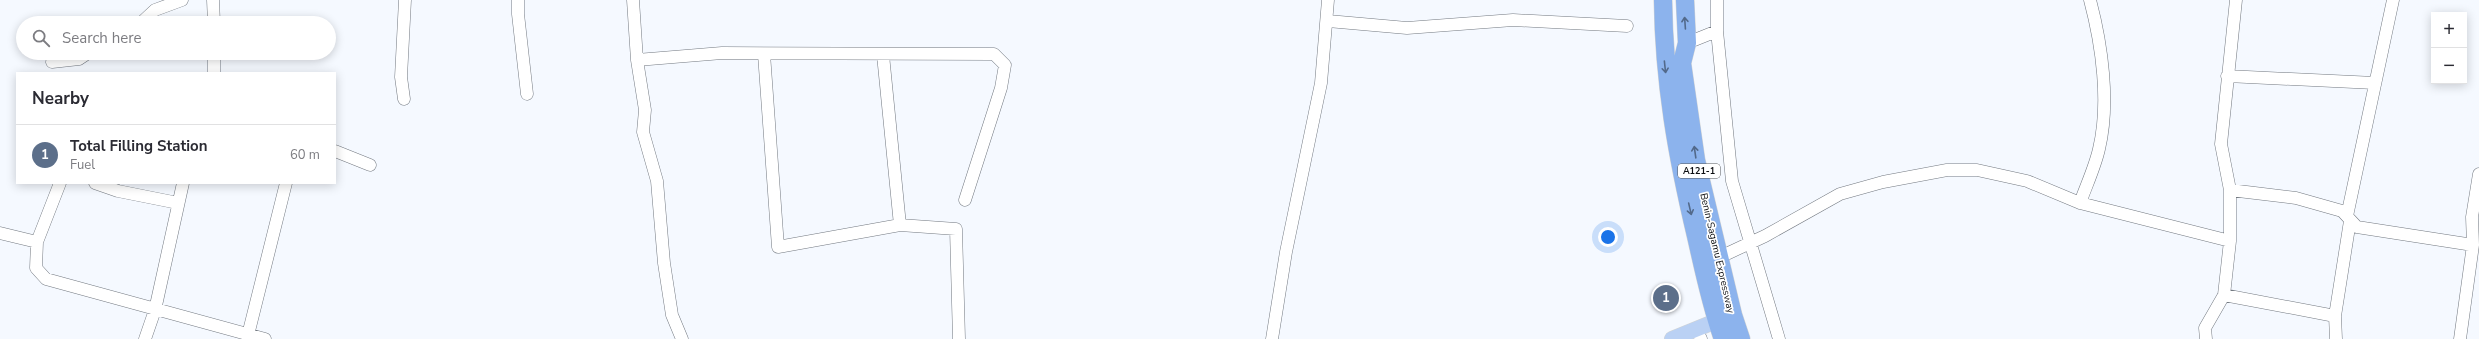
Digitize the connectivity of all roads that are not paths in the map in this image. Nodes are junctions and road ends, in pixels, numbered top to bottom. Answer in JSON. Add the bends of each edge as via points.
{"nodes":[{"id":1,"x":182,"y":0,"type":"edge"},
{"id":2,"x":213,"y":0,"type":"edge"},
{"id":3,"x":405,"y":0,"type":"edge"},
{"id":4,"x":518,"y":0,"type":"edge"},
{"id":5,"x":633,"y":0,"type":"edge"},
{"id":6,"x":1328,"y":0,"type":"edge"},
{"id":7,"x":1663,"y":0,"type":"edge"},
{"id":8,"x":1684,"y":0,"type":"edge"},
{"id":9,"x":1716,"y":0,"type":"edge"},
{"id":10,"x":2090,"y":0,"type":"edge"},
{"id":11,"x":2236,"y":0,"type":"edge"},
{"id":12,"x":2393,"y":0,"type":"edge"},
{"id":13,"x":149,"y":16,"type":"edge"},
{"id":14,"x":214,"y":16,"type":"edge"},
{"id":15,"x":1328,"y":21,"type":"junction"},
{"id":16,"x":1627,"y":26,"type":"dead end"},
{"id":17,"x":1717,"y":31,"type":"junction"},
{"id":18,"x":1687,"y":43,"type":"junction"},
{"id":19,"x":764,"y":54,"type":"junction"},
{"id":20,"x":883,"y":55,"type":"junction"},
{"id":21,"x":70,"y":60,"type":"edge"},
{"id":22,"x":214,"y":60,"type":"edge"},
{"id":23,"x":637,"y":60,"type":"junction"},
{"id":24,"x":52,"y":62,"type":"dead end"},
{"id":25,"x":214,"y":72,"type":"edge"},
{"id":26,"x":2227,"y":76,"type":"junction"},
{"id":27,"x":2375,"y":83,"type":"junction"},
{"id":28,"x":527,"y":94,"type":"dead end"},
{"id":29,"x":404,"y":99,"type":"dead end"},
{"id":30,"x":336,"y":151,"type":"edge"},
{"id":31,"x":370,"y":165,"type":"dead end"},
{"id":32,"x":2479,"y":174,"type":"edge"},
{"id":33,"x":60,"y":184,"type":"edge"},
{"id":34,"x":98,"y":184,"type":"edge"},
{"id":35,"x":183,"y":184,"type":"edge"},
{"id":36,"x":286,"y":184,"type":"edge"},
{"id":37,"x":2230,"y":190,"type":"junction"},
{"id":38,"x":965,"y":200,"type":"dead end"},
{"id":39,"x":178,"y":203,"type":"junction"},
{"id":40,"x":2080,"y":204,"type":"junction"},
{"id":41,"x":2476,"y":216,"type":"edge"},
{"id":42,"x":2349,"y":218,"type":"junction"},
{"id":43,"x":900,"y":225,"type":"junction"},
{"id":44,"x":0,"y":233,"type":"edge"},
{"id":45,"x":2230,"y":241,"type":"junction"},
{"id":46,"x":37,"y":242,"type":"junction"},
{"id":47,"x":1751,"y":242,"type":"junction"},
{"id":48,"x":2473,"y":244,"type":"junction"},
{"id":49,"x":1720,"y":257,"type":"junction"},
{"id":50,"x":2224,"y":295,"type":"junction"},
{"id":51,"x":155,"y":310,"type":"junction"},
{"id":52,"x":2335,"y":316,"type":"junction"},
{"id":53,"x":1728,"y":328,"type":"edge"},
{"id":54,"x":248,"y":335,"type":"junction"},
{"id":55,"x":1699,"y":338,"type":"edge"},
{"id":56,"x":145,"y":339,"type":"edge"},
{"id":57,"x":265,"y":339,"type":"edge"},
{"id":58,"x":682,"y":339,"type":"edge"},
{"id":59,"x":959,"y":339,"type":"edge"},
{"id":60,"x":1272,"y":339,"type":"edge"},
{"id":61,"x":1672,"y":339,"type":"edge"},
{"id":62,"x":1779,"y":339,"type":"edge"},
{"id":63,"x":2206,"y":339,"type":"edge"},
{"id":64,"x":2336,"y":339,"type":"edge"},
{"id":65,"x":2460,"y":339,"type":"edge"}],
"edges":[{"from":1,"to":13,"type":"street","via":[[155,10]]},
{"from":2,"to":14,"type":"street"},
{"from":3,"to":29,"type":"street","via":[[401,77]]},
{"from":4,"to":28,"type":"street"},
{"from":5,"to":23,"type":"street"},
{"from":6,"to":15,"type":"street"},
{"from":7,"to":53,"type":"highway","name":"Benin-Sagamu Expressway","number":"A121-1","one_way":true,"via":[[1665,66],[1679,165]]},
{"from":18,"to":8,"type":"highway","name":"Benin-Sagamu Expressway","number":"A121-1","one_way":true},
{"from":9,"to":17,"type":"street"},
{"from":10,"to":40,"type":"street","via":[[2105,90],[2099,148]]},
{"from":11,"to":26,"type":"street"},
{"from":12,"to":27,"type":"street"},
{"from":15,"to":16,"type":"street","via":[[1407,28],[1513,20]]},
{"from":15,"to":60,"type":"street","via":[[1321,83],[1286,252]]},
{"from":17,"to":18,"type":"street"},
{"from":17,"to":47,"type":"street","via":[[1732,181]]},
{"from":49,"to":18,"type":"highway","name":"Benin-Sagamu Expressway","number":"A121-1","one_way":true,"via":[[1696,160],[1682,63]]},
{"from":19,"to":20,"type":"street"},
{"from":19,"to":23,"type":"street","via":[[722,53]]},
{"from":19,"to":43,"type":"street","via":[[778,247]]},
{"from":20,"to":38,"type":"street","via":[[994,54],[1005,65],[1001,88]]},
{"from":20,"to":43,"type":"street"},
{"from":21,"to":24,"type":"street"},
{"from":22,"to":25,"type":"street"},
{"from":23,"to":58,"type":"street","via":[[645,110],[643,132],[657,181],[664,263],[672,315]]},
{"from":26,"to":27,"type":"street"},
{"from":26,"to":37,"type":"street","via":[[2221,144]]},
{"from":27,"to":42,"type":"street"},
{"from":30,"to":31,"type":"street"},
{"from":32,"to":41,"type":"street"},
{"from":33,"to":46,"type":"street"},
{"from":34,"to":39,"type":"street","via":[[118,191]]},
{"from":35,"to":39,"type":"street"},
{"from":36,"to":54,"type":"street"},
{"from":37,"to":42,"type":"street","via":[[2296,198],[2342,211]]},
{"from":37,"to":45,"type":"street"},
{"from":39,"to":51,"type":"street"},
{"from":40,"to":45,"type":"street"},
{"from":40,"to":47,"type":"street","via":[[2027,181],[1977,170],[1947,170],[1883,182],[1840,194]]},
{"from":41,"to":48,"type":"street"},
{"from":42,"to":48,"type":"street","via":[[2357,227]]},
{"from":42,"to":52,"type":"street"},
{"from":43,"to":59,"type":"street","via":[[956,229]]},
{"from":44,"to":46,"type":"street"},
{"from":45,"to":50,"type":"street"},
{"from":46,"to":51,"type":"street","via":[[36,268],[46,279]]},
{"from":47,"to":49,"type":"street"},
{"from":47,"to":62,"type":"street"},
{"from":48,"to":65,"type":"street"},
{"from":49,"to":53,"type":"highway","name":"Benin-Sagamu Expressway","number":"A121-1"},
{"from":50,"to":52,"type":"street"},
{"from":50,"to":63,"type":"street","via":[[2205,328]]},
{"from":51,"to":54,"type":"street"},
{"from":51,"to":56,"type":"street"},
{"from":52,"to":64,"type":"street"},
{"from":53,"to":55,"type":"main road"},
{"from":53,"to":61,"type":"main road"},
{"from":54,"to":57,"type":"street"}]}
